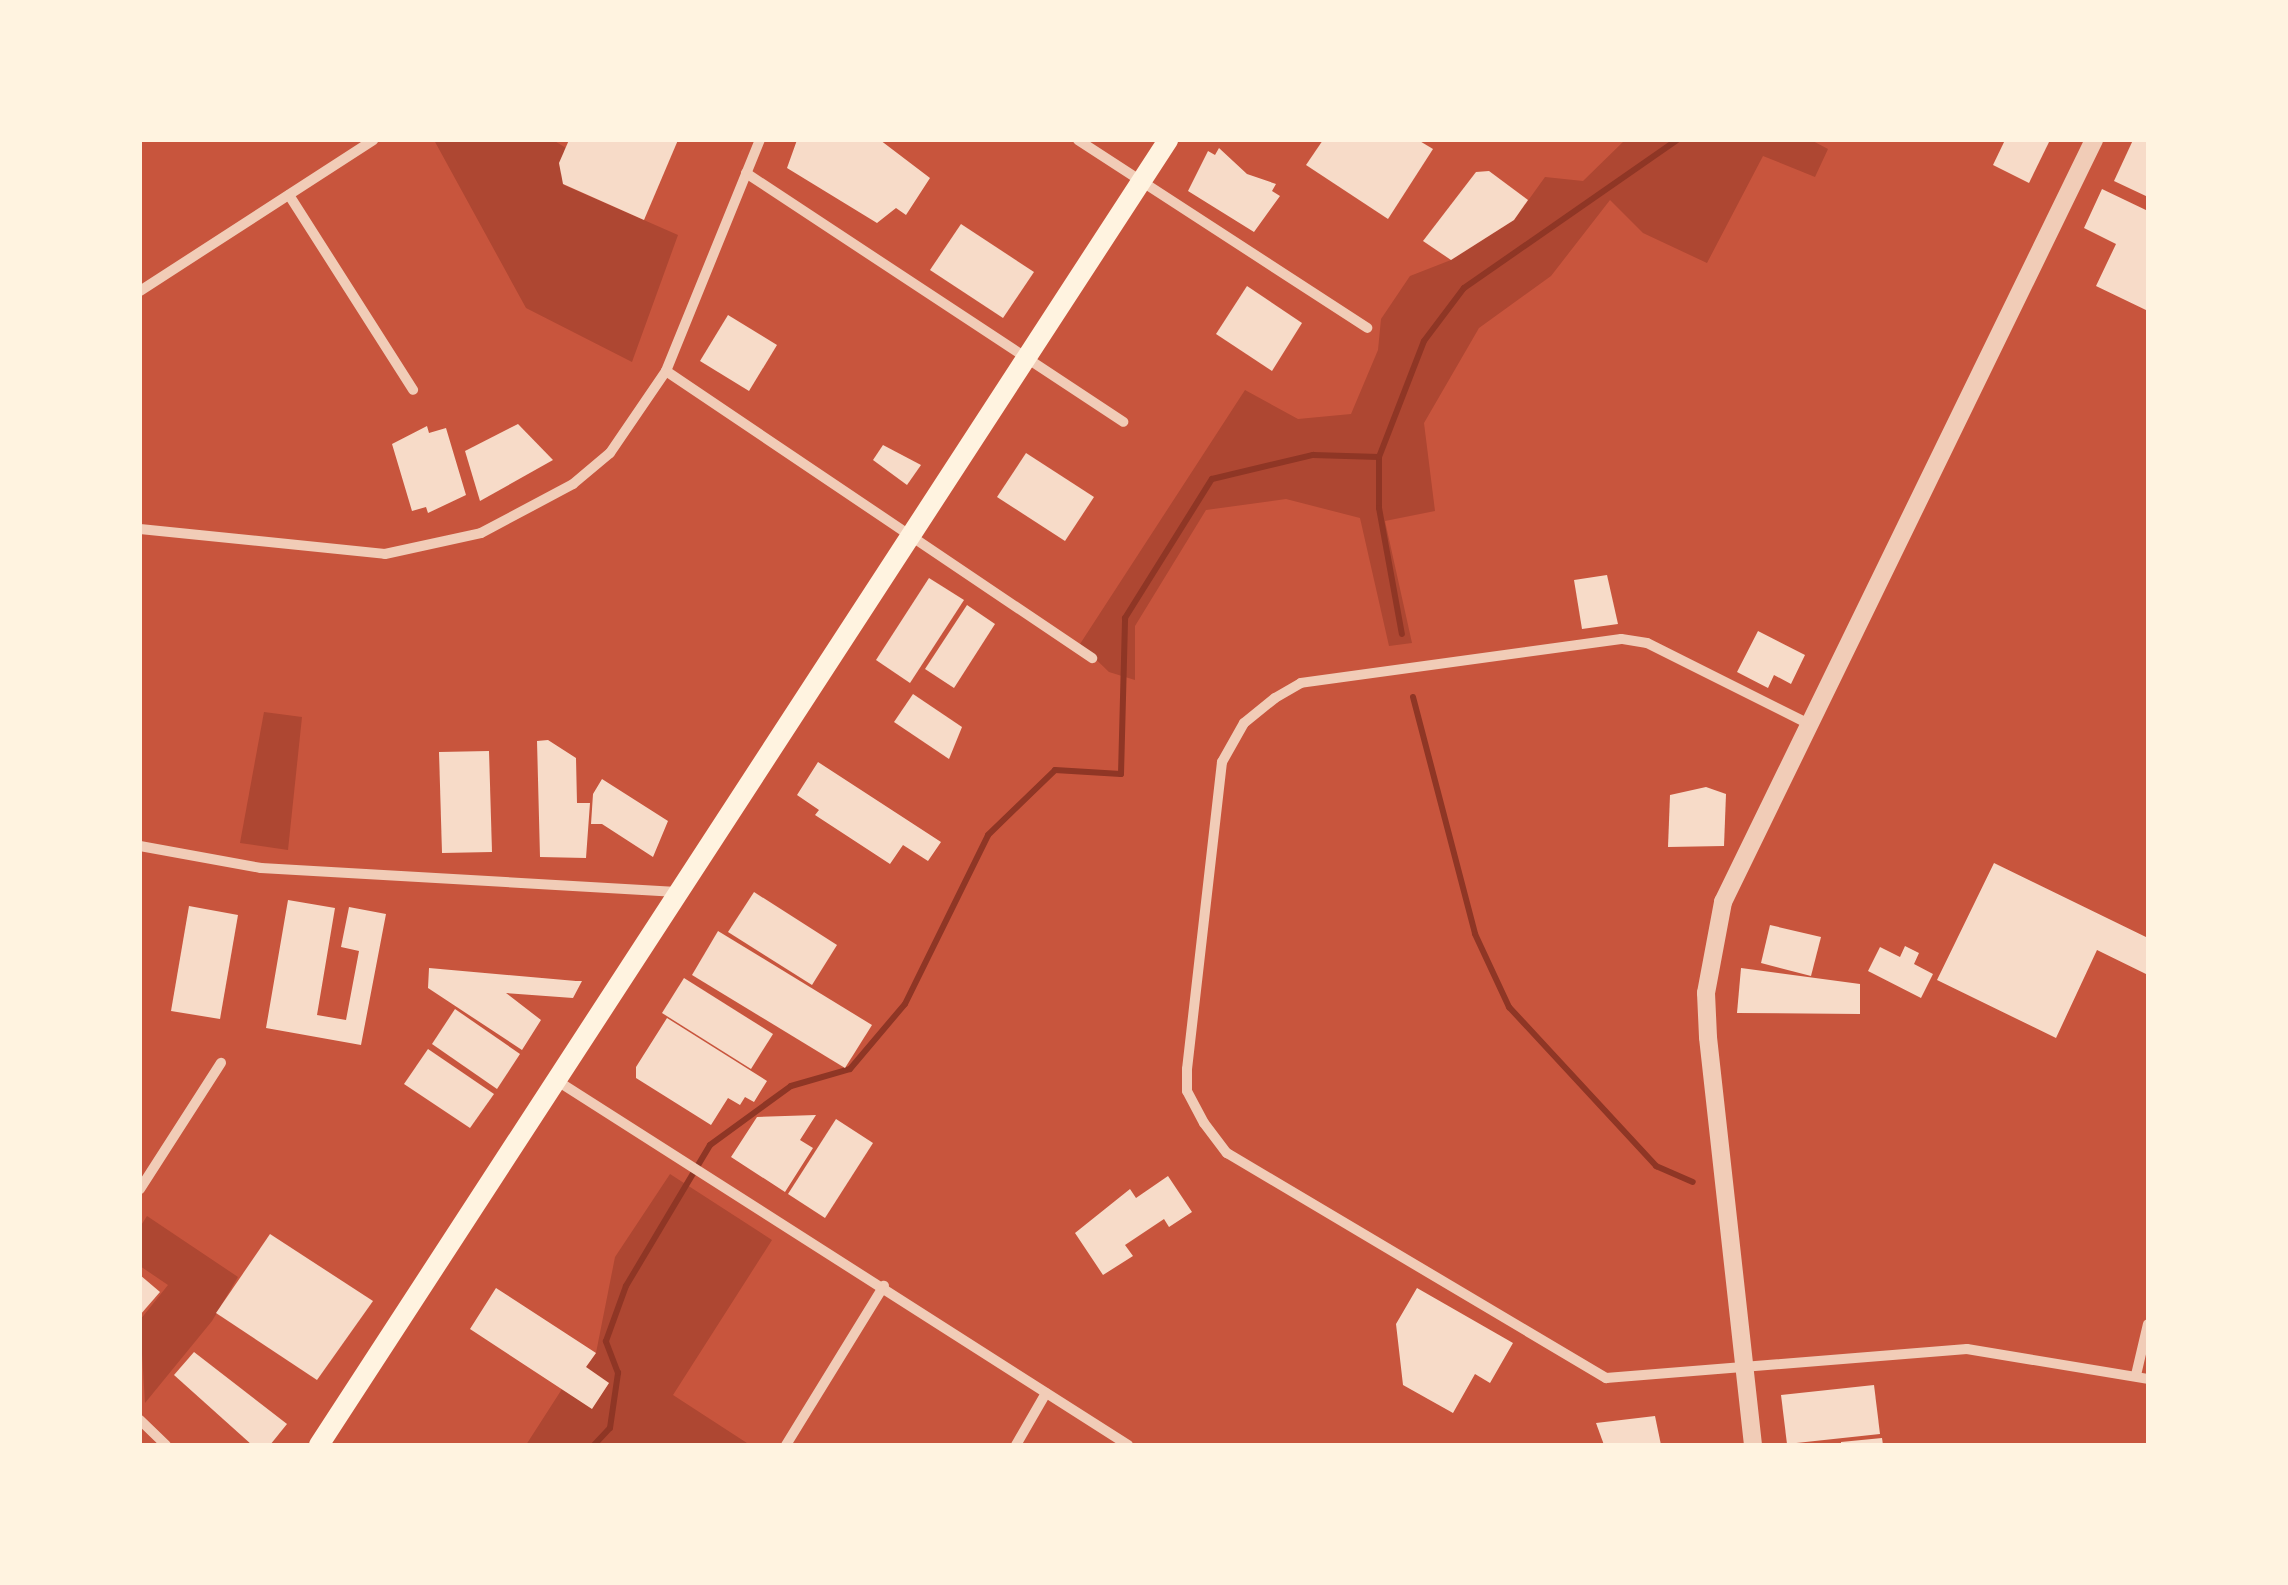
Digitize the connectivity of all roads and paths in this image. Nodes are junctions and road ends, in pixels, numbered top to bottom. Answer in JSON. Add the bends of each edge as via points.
{"nodes":[{"id":1,"x":372,"y":140,"type":"edge"},
{"id":2,"x":760,"y":140,"type":"edge"},
{"id":3,"x":1078,"y":140,"type":"edge"},
{"id":4,"x":1168,"y":140,"type":"edge"},
{"id":5,"x":2094,"y":140,"type":"edge"},
{"id":6,"x":746,"y":174,"type":"junction"},
{"id":7,"x":1141,"y":182,"type":"junction"},
{"id":8,"x":289,"y":195,"type":"junction"},
{"id":9,"x":140,"y":292,"type":"edge"},
{"id":10,"x":1367,"y":328,"type":"dead end"},
{"id":11,"x":1027,"y":359,"type":"junction"},
{"id":12,"x":666,"y":371,"type":"junction"},
{"id":13,"x":413,"y":390,"type":"dead end"},
{"id":14,"x":1122,"y":422,"type":"dead end"},
{"id":15,"x":140,"y":530,"type":"edge"},
{"id":16,"x":914,"y":534,"type":"junction"},
{"id":17,"x":1092,"y":658,"type":"dead end"},
{"id":18,"x":1808,"y":724,"type":"junction"},
{"id":19,"x":140,"y":846,"type":"edge"},
{"id":20,"x":683,"y":892,"type":"junction"},
{"id":21,"x":221,"y":1064,"type":"dead end"},
{"id":22,"x":559,"y":1082,"type":"junction"},
{"id":23,"x":140,"y":1190,"type":"edge"},
{"id":24,"x":884,"y":1286,"type":"junction"},
{"id":25,"x":2148,"y":1324,"type":"edge"},
{"id":26,"x":1742,"y":1370,"type":"junction"},
{"id":27,"x":2142,"y":1377,"type":"edge"},
{"id":28,"x":1046,"y":1393,"type":"junction"},
{"id":29,"x":140,"y":1420,"type":"edge"},
{"id":30,"x":166,"y":1445,"type":"edge"},
{"id":31,"x":319,"y":1445,"type":"edge"},
{"id":32,"x":786,"y":1445,"type":"edge"},
{"id":33,"x":1016,"y":1445,"type":"edge"},
{"id":34,"x":1128,"y":1445,"type":"edge"},
{"id":35,"x":1753,"y":1445,"type":"edge"}],
"edges":[{"from":1,"to":8,"type":"street"},
{"from":2,"to":6,"type":"street"},
{"from":3,"to":7,"type":"street"},
{"from":4,"to":7,"type":"main road"},
{"from":5,"to":18,"type":"street"},
{"from":6,"to":11,"type":"street"},
{"from":6,"to":12,"type":"street"},
{"from":7,"to":10,"type":"street"},
{"from":7,"to":11,"type":"main road"},
{"from":8,"to":9,"type":"street"},
{"from":8,"to":13,"type":"street"},
{"from":11,"to":14,"type":"street"},
{"from":11,"to":16,"type":"main road"},
{"from":12,"to":15,"type":"street","via":[[610,454],[573,484],[481,533],[401,551],[342,554],[256,538]]},
{"from":12,"to":16,"type":"street"},
{"from":16,"to":17,"type":"street"},
{"from":16,"to":20,"type":"main road"},
{"from":18,"to":26,"type":"street","via":[[1723,902],[1706,993]]},
{"from":18,"to":26,"type":"street","via":[[1647,643],[1621,639],[1301,683],[1244,723],[1222,762],[1187,1069],[1187,1090],[1227,1153],[1606,1378]]},
{"from":19,"to":20,"type":"street","via":[[279,869]]},
{"from":20,"to":22,"type":"main road"},
{"from":21,"to":23,"type":"street"},
{"from":22,"to":24,"type":"street"},
{"from":22,"to":31,"type":"main road"},
{"from":24,"to":28,"type":"street"},
{"from":24,"to":32,"type":"street"},
{"from":25,"to":27,"type":"street"},
{"from":26,"to":27,"type":"street","via":[[1967,1349]]},
{"from":26,"to":35,"type":"street"},
{"from":28,"to":33,"type":"street"},
{"from":28,"to":34,"type":"street"},
{"from":29,"to":30,"type":"street"}]}
